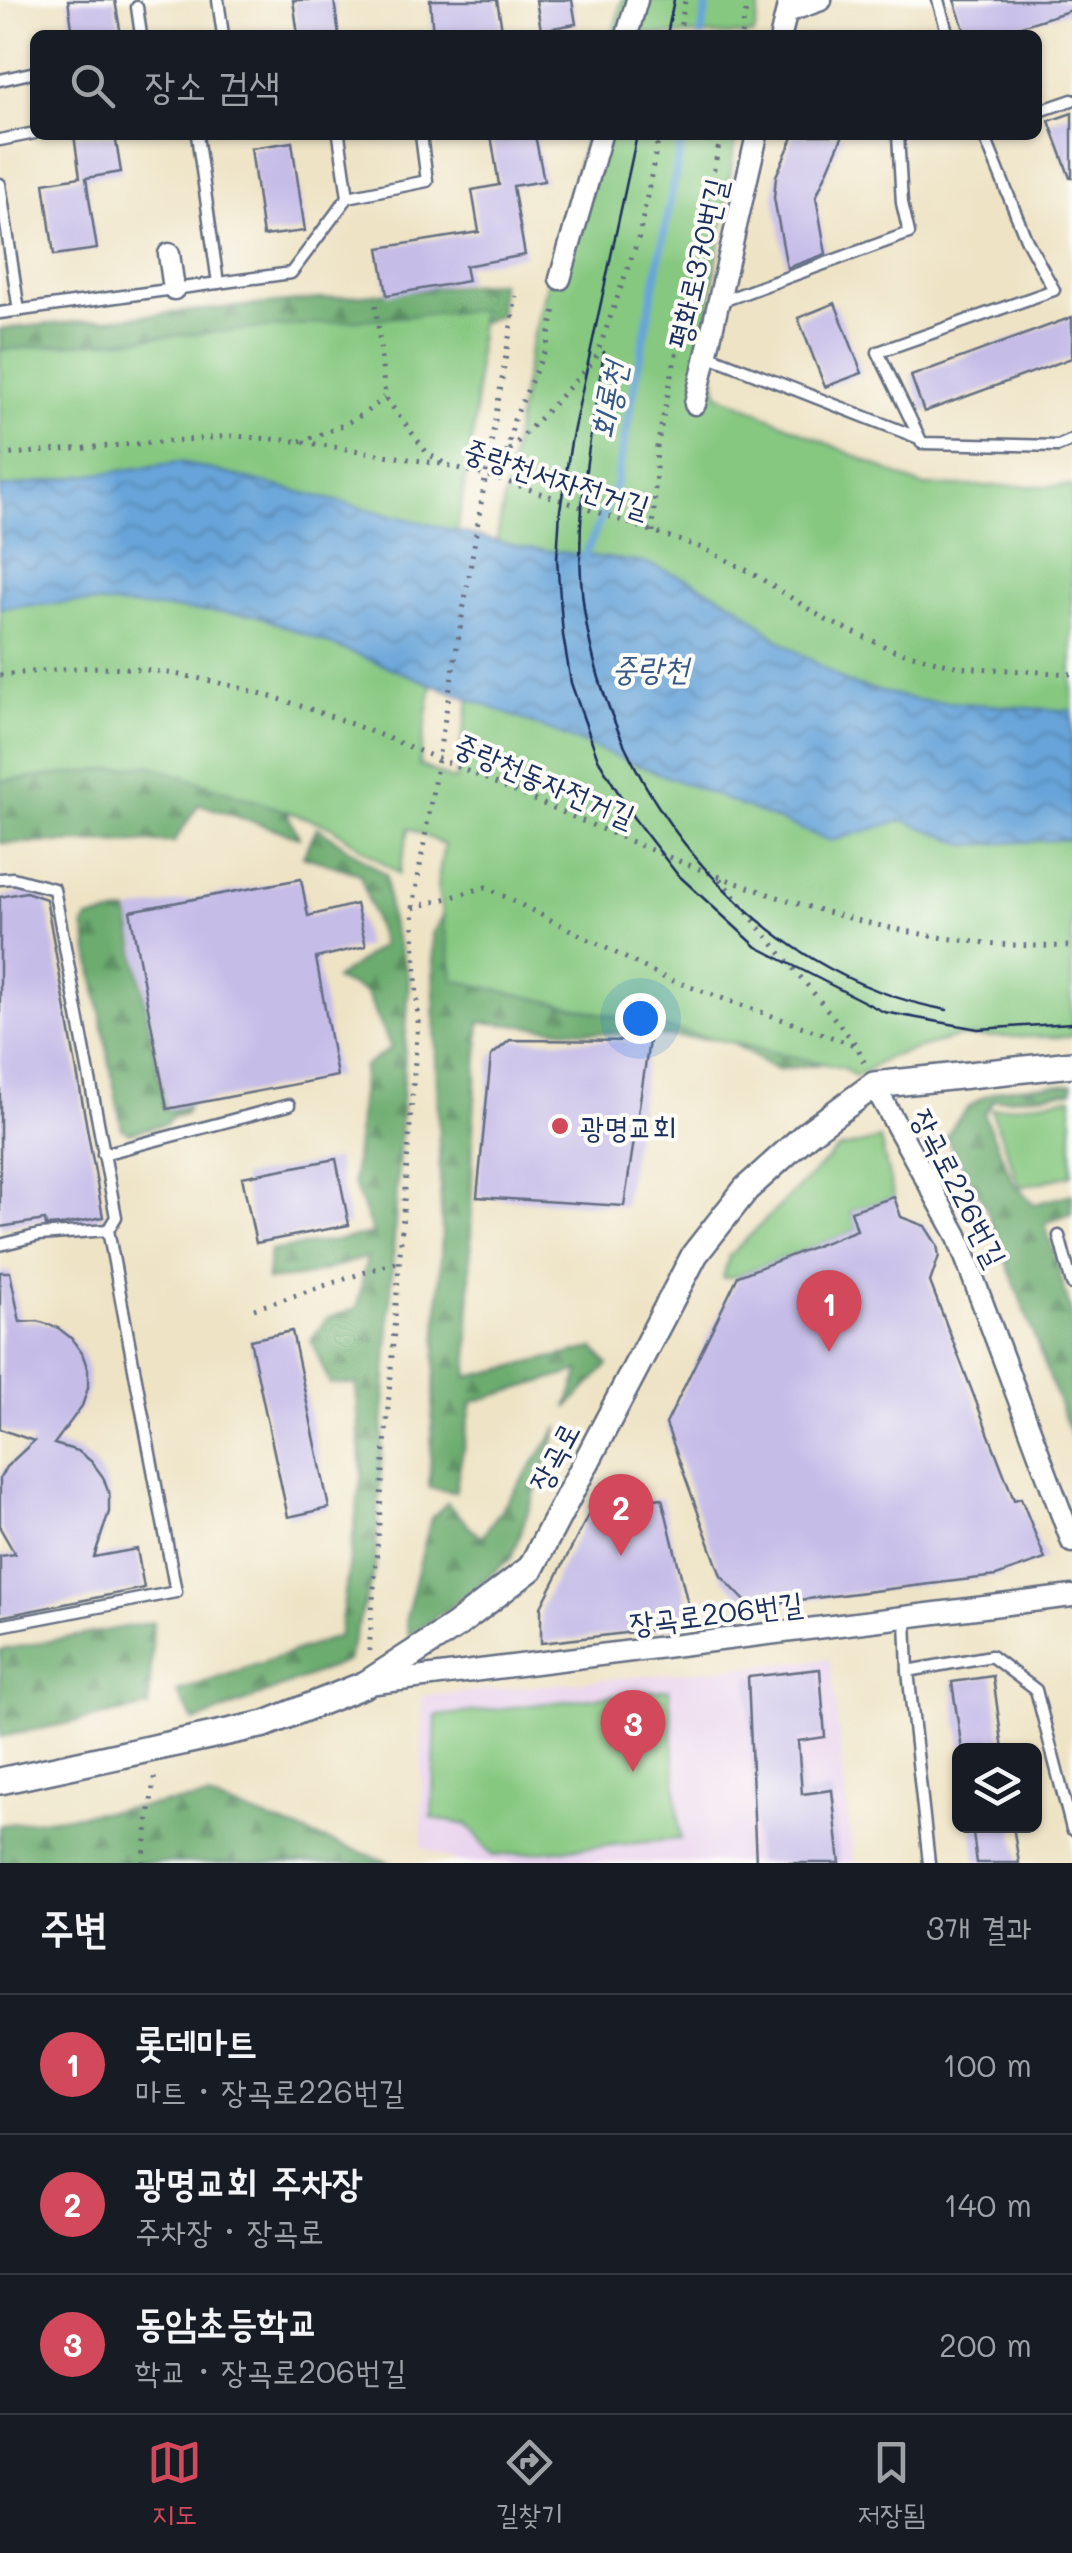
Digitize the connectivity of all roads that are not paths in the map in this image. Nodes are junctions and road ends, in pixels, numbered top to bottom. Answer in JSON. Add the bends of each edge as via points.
{"nodes":[{"id":1,"x":218,"y":0,"type":"edge"},
{"id":2,"x":637,"y":0,"type":"edge"},
{"id":3,"x":821,"y":0,"type":"edge"},
{"id":4,"x":938,"y":0,"type":"edge"},
{"id":5,"x":788,"y":6,"type":"edge"},
{"id":6,"x":137,"y":7,"type":"dead end"},
{"id":7,"x":141,"y":30,"type":"edge"},
{"id":8,"x":222,"y":30,"type":"edge"},
{"id":9,"x":629,"y":30,"type":"edge"},
{"id":10,"x":947,"y":30,"type":"edge"},
{"id":11,"x":30,"y":73,"type":"edge"},
{"id":12,"x":0,"y":80,"type":"edge"},
{"id":13,"x":1072,"y":100,"type":"edge"},
{"id":14,"x":1042,"y":110,"type":"edge"},
{"id":15,"x":30,"y":134,"type":"edge"},
{"id":16,"x":0,"y":140,"type":"edge"},
{"id":17,"x":198,"y":140,"type":"edge"},
{"id":18,"x":341,"y":140,"type":"edge"},
{"id":19,"x":422,"y":140,"type":"edge"},
{"id":20,"x":600,"y":140,"type":"edge"},
{"id":21,"x":756,"y":140,"type":"edge"},
{"id":22,"x":898,"y":140,"type":"edge"},
{"id":23,"x":986,"y":140,"type":"edge"},
{"id":24,"x":0,"y":184,"type":"edge"},
{"id":25,"x":348,"y":197,"type":"junction"},
{"id":26,"x":168,"y":254,"type":"dead end"},
{"id":27,"x":560,"y":278,"type":"dead end"},
{"id":28,"x":218,"y":283,"type":"junction"},
{"id":29,"x":174,"y":290,"type":"junction"},
{"id":30,"x":716,"y":304,"type":"junction"},
{"id":31,"x":19,"y":310,"type":"junction"},
{"id":32,"x":0,"y":313,"type":"edge"},
{"id":33,"x":706,"y":355,"type":"junction"},
{"id":34,"x":694,"y":404,"type":"dead end"},
{"id":35,"x":920,"y":438,"type":"junction"},
{"id":36,"x":1072,"y":440,"type":"edge"},
{"id":37,"x":0,"y":880,"type":"edge"},
{"id":38,"x":1072,"y":1064,"type":"edge"},
{"id":39,"x":874,"y":1085,"type":"junction"},
{"id":40,"x":288,"y":1105,"type":"dead end"},
{"id":41,"x":103,"y":1154,"type":"junction"},
{"id":42,"x":108,"y":1230,"type":"junction"},
{"id":43,"x":1059,"y":1236,"type":"dead end"},
{"id":44,"x":0,"y":1244,"type":"edge"},
{"id":45,"x":1072,"y":1284,"type":"edge"},
{"id":46,"x":1072,"y":1542,"type":"edge"},
{"id":47,"x":1072,"y":1596,"type":"edge"},
{"id":48,"x":906,"y":1618,"type":"junction"},
{"id":49,"x":0,"y":1626,"type":"edge"},
{"id":50,"x":908,"y":1671,"type":"junction"},
{"id":51,"x":366,"y":1684,"type":"junction"},
{"id":52,"x":0,"y":1781,"type":"edge"},
{"id":53,"x":1072,"y":1829,"type":"edge"},
{"id":54,"x":928,"y":1863,"type":"edge"}],
"edges":[{"from":1,"to":8,"type":"lane"},
{"from":2,"to":9,"type":"street"},
{"from":3,"to":5,"type":"street"},
{"from":4,"to":10,"type":"lane"},
{"from":6,"to":7,"type":"lane"},
{"from":11,"to":12,"type":"lane"},
{"from":13,"to":14,"type":"lane"},
{"from":15,"to":16,"type":"lane"},
{"from":17,"to":28,"type":"lane"},
{"from":18,"to":25,"type":"lane"},
{"from":19,"to":25,"type":"lane","via":[[427,181]]},
{"from":20,"to":27,"type":"street"},
{"from":21,"to":30,"type":"street","name":"평화로370번길"},
{"from":22,"to":30,"type":"lane","via":[[910,234]]},
{"from":23,"to":35,"type":"lane","via":[[1054,290],[878,352]]},
{"from":24,"to":31,"type":"lane"},
{"from":25,"to":28,"type":"lane","via":[[291,273]]},
{"from":26,"to":29,"type":"street"},
{"from":28,"to":29,"type":"lane"},
{"from":29,"to":31,"type":"lane"},
{"from":30,"to":33,"type":"street","name":"평화로370번길"},
{"from":31,"to":32,"type":"lane"},
{"from":33,"to":34,"type":"street","name":"평화로370번길"},
{"from":33,"to":35,"type":"lane"},
{"from":35,"to":36,"type":"lane","via":[[1058,446]]},
{"from":37,"to":41,"type":"lane","via":[[54,888]]},
{"from":38,"to":39,"type":"street"},
{"from":39,"to":46,"type":"street","name":"장곡로226번길","via":[[958,1236]]},
{"from":39,"to":51,"type":"street","name":"장곡로","via":[[746,1188],[696,1254],[530,1568]]},
{"from":40,"to":41,"type":"lane"},
{"from":41,"to":42,"type":"lane","via":[[116,1217]]},
{"from":42,"to":44,"type":"lane"},
{"from":42,"to":49,"type":"lane","via":[[176,1592]]},
{"from":43,"to":45,"type":"lane"},
{"from":47,"to":48,"type":"street","name":"장곡로206번길"},
{"from":48,"to":50,"type":"lane"},
{"from":48,"to":51,"type":"street","name":"장곡로206번길"},
{"from":50,"to":53,"type":"lane","via":[[992,1656],[1036,1690]]},
{"from":50,"to":54,"type":"lane"},
{"from":51,"to":52,"type":"street","name":"장곡로","via":[[265,1724]]}]}
